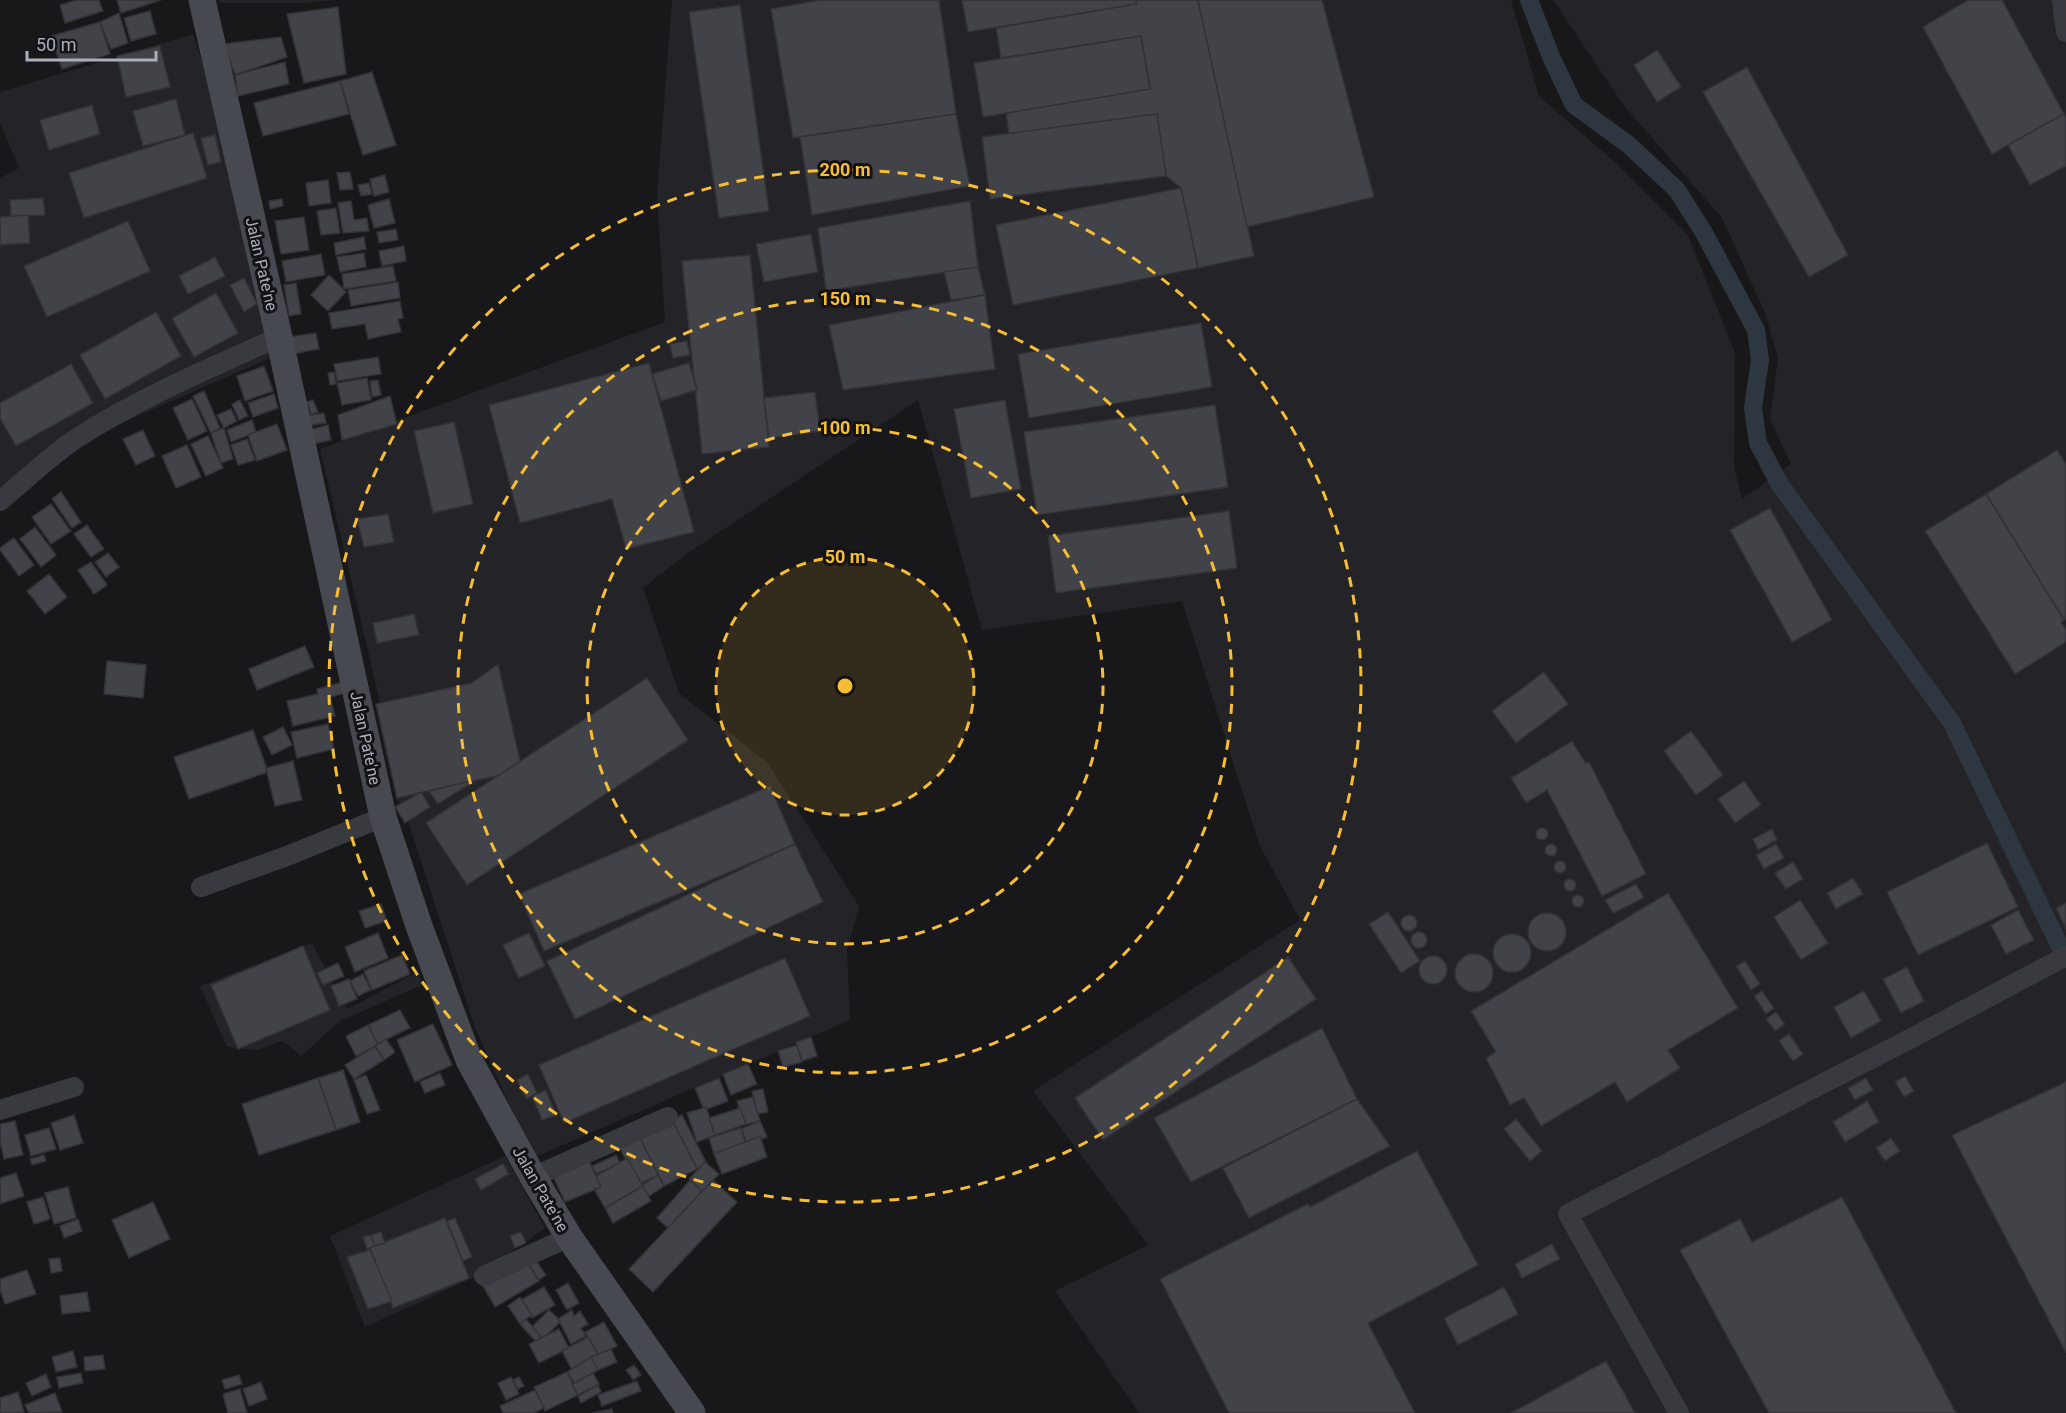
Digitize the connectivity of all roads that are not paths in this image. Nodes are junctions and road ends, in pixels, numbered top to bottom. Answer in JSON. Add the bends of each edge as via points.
{"nodes":[{"id":1,"x":202,"y":0,"type":"edge"},
{"id":2,"x":2062,"y":0,"type":"edge"},
{"id":3,"x":2066,"y":32,"type":"edge"},
{"id":4,"x":279,"y":337,"type":"junction"},
{"id":5,"x":0,"y":501,"type":"edge"},
{"id":6,"x":383,"y":816,"type":"junction"},
{"id":7,"x":201,"y":887,"type":"dead end"},
{"id":8,"x":2059,"y":959,"type":"edge"},
{"id":9,"x":74,"y":1087,"type":"dead end"},
{"id":10,"x":0,"y":1110,"type":"edge"},
{"id":11,"x":668,"y":1117,"type":"dead end"},
{"id":12,"x":533,"y":1178,"type":"junction"},
{"id":13,"x":570,"y":1237,"type":"junction"},
{"id":14,"x":484,"y":1276,"type":"dead end"},
{"id":15,"x":693,"y":1413,"type":"edge"},
{"id":16,"x":1679,"y":1413,"type":"edge"}],
"edges":[{"from":1,"to":4,"type":"street","name":"Jalan Pate'ne"},
{"from":2,"to":3,"type":"street"},
{"from":4,"to":5,"type":"street","via":[[168,388],[98,426]]},
{"from":4,"to":6,"type":"street","name":"Jalan Pate'ne"},
{"from":6,"to":7,"type":"street"},
{"from":6,"to":12,"type":"street","name":"Jalan Pate'ne","via":[[469,1060]]},
{"from":8,"to":16,"type":"street","via":[[1568,1214]]},
{"from":9,"to":10,"type":"street"},
{"from":11,"to":12,"type":"street"},
{"from":12,"to":13,"type":"street","name":"Jalan Pate'ne"},
{"from":13,"to":14,"type":"street"},
{"from":13,"to":15,"type":"street","name":"Jalan Pate'ne"}]}
